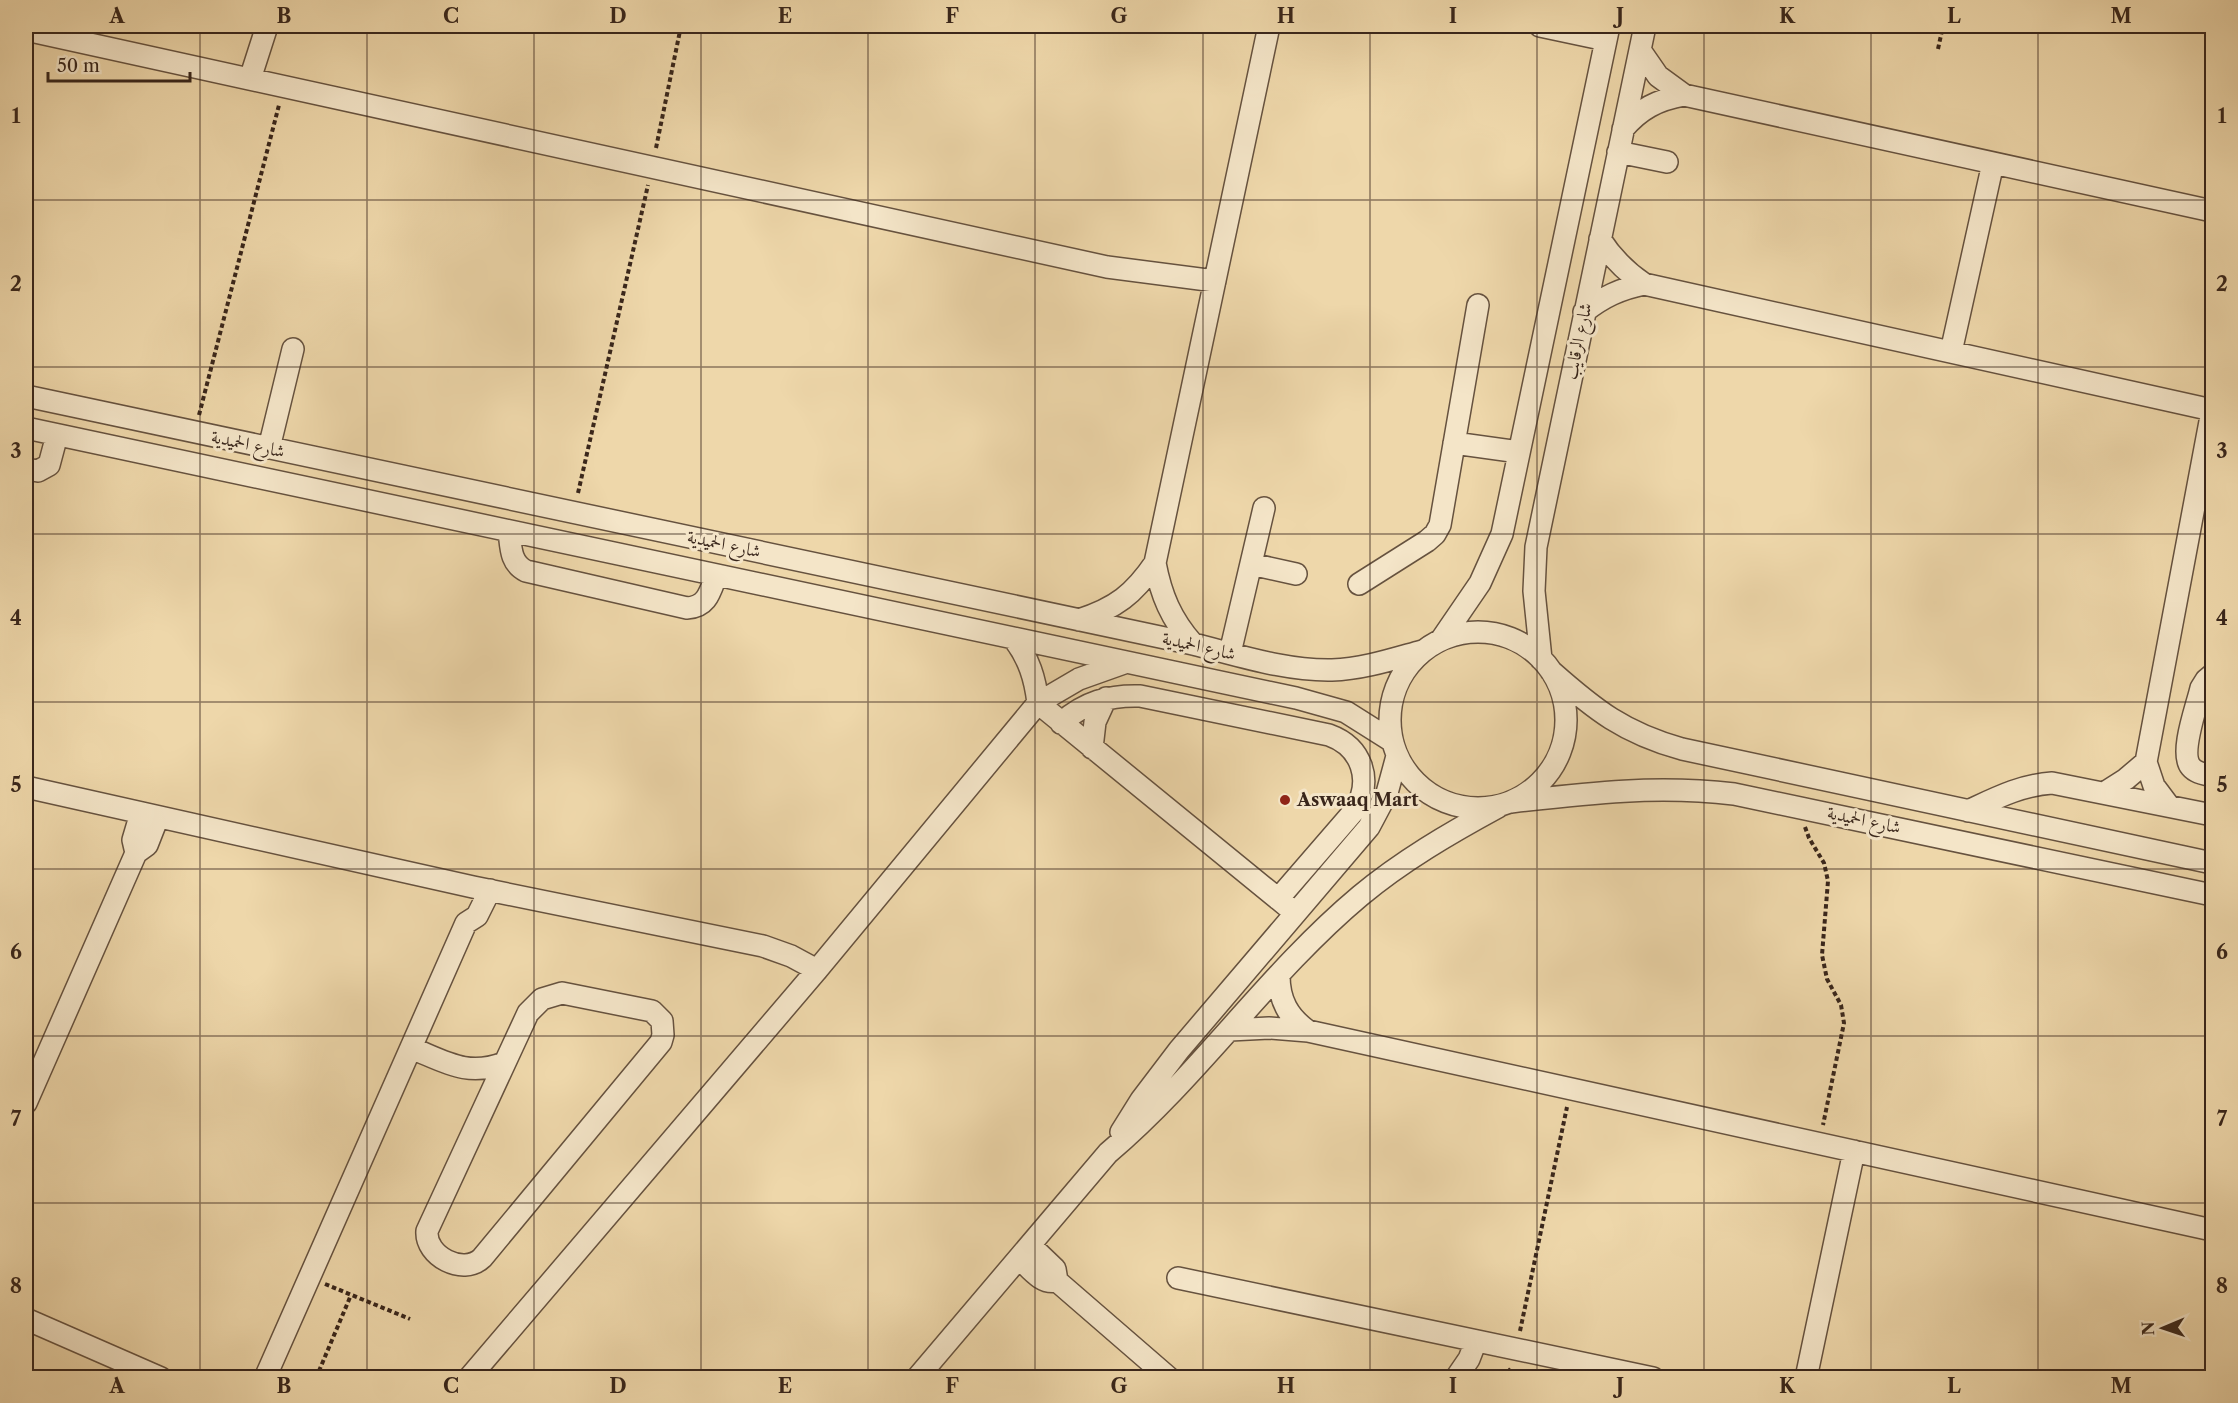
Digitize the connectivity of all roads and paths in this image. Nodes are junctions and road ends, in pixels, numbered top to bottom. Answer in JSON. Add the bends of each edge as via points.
{"nodes":[{"id":1,"x":256,"y":26,"type":"edge"},
{"id":2,"x":267,"y":26,"type":"edge"},
{"id":3,"x":681,"y":26,"type":"edge"},
{"id":4,"x":1269,"y":26,"type":"edge"},
{"id":5,"x":1540,"y":26,"type":"edge"},
{"id":6,"x":1645,"y":26,"type":"edge"},
{"id":7,"x":1943,"y":26,"type":"edge"},
{"id":8,"x":26,"y":30,"type":"edge"},
{"id":9,"x":1607,"y":33,"type":"edge"},
{"id":10,"x":1938,"y":49,"type":"dead end"},
{"id":11,"x":1640,"y":50,"type":"junction"},
{"id":12,"x":243,"y":78,"type":"junction"},
{"id":13,"x":283,"y":87,"type":"junction"},
{"id":14,"x":1684,"y":95,"type":"junction"},
{"id":15,"x":1623,"y":129,"type":"junction"},
{"id":16,"x":1618,"y":152,"type":"junction"},
{"id":17,"x":1667,"y":162,"type":"dead end"},
{"id":18,"x":1993,"y":163,"type":"junction"},
{"id":19,"x":652,"y":167,"type":"junction"},
{"id":20,"x":2212,"y":211,"type":"edge"},
{"id":21,"x":1599,"y":239,"type":"junction"},
{"id":22,"x":1644,"y":284,"type":"junction"},
{"id":23,"x":1213,"y":290,"type":"junction"},
{"id":24,"x":1478,"y":305,"type":"dead end"},
{"id":25,"x":1584,"y":312,"type":"junction"},
{"id":26,"x":293,"y":349,"type":"dead end"},
{"id":27,"x":1951,"y":352,"type":"junction"},
{"id":28,"x":26,"y":396,"type":"edge"},
{"id":29,"x":2212,"y":414,"type":"edge"},
{"id":30,"x":26,"y":428,"type":"edge"},
{"id":31,"x":195,"y":433,"type":"junction"},
{"id":32,"x":57,"y":435,"type":"junction"},
{"id":33,"x":1454,"y":443,"type":"junction"},
{"id":34,"x":269,"y":448,"type":"junction"},
{"id":35,"x":1519,"y":452,"type":"junction"},
{"id":36,"x":26,"y":469,"type":"edge"},
{"id":37,"x":1264,"y":508,"type":"dead end"},
{"id":38,"x":574,"y":513,"type":"junction"},
{"id":39,"x":509,"y":531,"type":"junction"},
{"id":40,"x":1155,"y":562,"type":"junction"},
{"id":41,"x":1251,"y":564,"type":"junction"},
{"id":42,"x":1296,"y":574,"type":"dead end"},
{"id":43,"x":716,"y":576,"type":"junction"},
{"id":44,"x":1359,"y":584,"type":"dead end"},
{"id":45,"x":1078,"y":620,"type":"junction"},
{"id":46,"x":1014,"y":639,"type":"junction"},
{"id":47,"x":1441,"y":640,"type":"junction"},
{"id":48,"x":1192,"y":644,"type":"junction"},
{"id":49,"x":1422,"y":651,"type":"junction"},
{"id":50,"x":1230,"y":653,"type":"junction"},
{"id":51,"x":1125,"y":663,"type":"junction"},
{"id":52,"x":1546,"y":665,"type":"junction"},
{"id":53,"x":2212,"y":675,"type":"edge"},
{"id":54,"x":1247,"y":688,"type":"junction"},
{"id":55,"x":1106,"y":698,"type":"junction"},
{"id":56,"x":1038,"y":703,"type":"junction"},
{"id":57,"x":1207,"y":709,"type":"junction"},
{"id":58,"x":1061,"y":723,"type":"junction"},
{"id":59,"x":1092,"y":748,"type":"junction"},
{"id":60,"x":1394,"y":748,"type":"junction"},
{"id":61,"x":2146,"y":762,"type":"junction"},
{"id":62,"x":2212,"y":776,"type":"edge"},
{"id":63,"x":26,"y":787,"type":"edge"},
{"id":64,"x":2104,"y":793,"type":"junction"},
{"id":65,"x":1505,"y":805,"type":"junction"},
{"id":66,"x":2169,"y":806,"type":"junction"},
{"id":67,"x":1808,"y":808,"type":"junction"},
{"id":68,"x":1968,"y":811,"type":"junction"},
{"id":69,"x":150,"y":815,"type":"junction"},
{"id":70,"x":2212,"y":815,"type":"edge"},
{"id":71,"x":2212,"y":863,"type":"edge"},
{"id":72,"x":481,"y":889,"type":"junction"},
{"id":73,"x":2212,"y":895,"type":"edge"},
{"id":74,"x":1278,"y":899,"type":"junction"},
{"id":75,"x":1294,"y":912,"type":"junction"},
{"id":76,"x":817,"y":970,"type":"junction"},
{"id":77,"x":1279,"y":975,"type":"junction"},
{"id":78,"x":1230,"y":1030,"type":"junction"},
{"id":79,"x":1308,"y":1031,"type":"junction"},
{"id":80,"x":411,"y":1048,"type":"junction"},
{"id":81,"x":504,"y":1063,"type":"junction"},
{"id":82,"x":465,"y":1069,"type":"junction"},
{"id":83,"x":1571,"y":1089,"type":"junction"},
{"id":84,"x":487,"y":1102,"type":"junction"},
{"id":85,"x":26,"y":1103,"type":"edge"},
{"id":86,"x":1819,"y":1143,"type":"junction"},
{"id":87,"x":1854,"y":1151,"type":"junction"},
{"id":88,"x":1108,"y":1153,"type":"junction"},
{"id":89,"x":2212,"y":1230,"type":"edge"},
{"id":90,"x":1024,"y":1251,"type":"junction"},
{"id":91,"x":309,"y":1278,"type":"junction"},
{"id":92,"x":1178,"y":1278,"type":"dead end"},
{"id":93,"x":351,"y":1295,"type":"junction"},
{"id":94,"x":26,"y":1319,"type":"edge"},
{"id":95,"x":410,"y":1319,"type":"dead end"},
{"id":96,"x":1476,"y":1341,"type":"junction"},
{"id":97,"x":1516,"y":1350,"type":"junction"},
{"id":98,"x":161,"y":1377,"type":"edge"},
{"id":99,"x":265,"y":1377,"type":"edge"},
{"id":100,"x":316,"y":1377,"type":"edge"},
{"id":101,"x":469,"y":1377,"type":"edge"},
{"id":102,"x":917,"y":1377,"type":"edge"},
{"id":103,"x":1169,"y":1377,"type":"edge"},
{"id":104,"x":1456,"y":1377,"type":"edge"},
{"id":105,"x":1653,"y":1377,"type":"edge"},
{"id":106,"x":1806,"y":1377,"type":"edge"}],
"edges":[{"from":1,"to":12,"type":"street"},
{"from":2,"to":12,"type":"street"},
{"from":3,"to":19,"type":"path"},
{"from":4,"to":23,"type":"street"},
{"from":5,"to":9,"type":"street"},
{"from":6,"to":11,"type":"street","name":"شارع الرقايب"},
{"from":7,"to":10,"type":"path"},
{"from":8,"to":12,"type":"street"},
{"from":9,"to":35,"type":"street","name":"شارع الرقايب"},
{"from":11,"to":14,"type":"street","via":[[1658,76]]},
{"from":11,"to":15,"type":"street","name":"شارع الرقايب"},
{"from":12,"to":13,"type":"street"},
{"from":13,"to":19,"type":"street"},
{"from":13,"to":31,"type":"path"},
{"from":14,"to":15,"type":"street","via":[[1649,105]]},
{"from":14,"to":18,"type":"street"},
{"from":15,"to":16,"type":"street","name":"شارع الرقايب"},
{"from":16,"to":17,"type":"street"},
{"from":16,"to":21,"type":"street","name":"شارع الرقايب"},
{"from":18,"to":20,"type":"street"},
{"from":18,"to":27,"type":"street"},
{"from":19,"to":23,"type":"street"},
{"from":19,"to":38,"type":"path"},
{"from":21,"to":22,"type":"street","via":[[1619,264]]},
{"from":21,"to":25,"type":"street","name":"شارع الرقايب"},
{"from":22,"to":25,"type":"street","via":[[1602,298]]},
{"from":22,"to":27,"type":"street"},
{"from":23,"to":40,"type":"street"},
{"from":24,"to":33,"type":"street"},
{"from":25,"to":52,"type":"street","name":"شارع الرقايب","via":[[1536,547],[1534,591]]},
{"from":26,"to":34,"type":"street"},
{"from":27,"to":29,"type":"street"},
{"from":28,"to":31,"type":"street","name":"شارع الحميدية"},
{"from":29,"to":61,"type":"street"},
{"from":30,"to":32,"type":"street","name":"شارع الحميدية"},
{"from":31,"to":34,"type":"street","name":"شارع الحميدية"},
{"from":32,"to":36,"type":"street","via":[[49,465],[38,471]]},
{"from":32,"to":39,"type":"street","name":"شارع الحميدية"},
{"from":33,"to":35,"type":"street"},
{"from":33,"to":44,"type":"street","via":[[1440,525],[1435,534]]},
{"from":34,"to":38,"type":"street","name":"شارع الحميدية"},
{"from":35,"to":47,"type":"street","name":"شارع الرقايب","via":[[1496,549],[1480,583]]},
{"from":37,"to":41,"type":"street"},
{"from":38,"to":45,"type":"street","name":"شارع الحميدية"},
{"from":39,"to":43,"type":"street","name":"شارع الحميدية"},
{"from":39,"to":43,"type":"street","via":[[513,560],[526,571],[687,608],[706,601]]},
{"from":40,"to":45,"type":"street","via":[[1142,583],[1123,600]]},
{"from":40,"to":48,"type":"street","via":[[1167,607]]},
{"from":41,"to":42,"type":"street"},
{"from":41,"to":50,"type":"street"},
{"from":43,"to":46,"type":"street","name":"شارع الحميدية"},
{"from":45,"to":48,"type":"street","name":"شارع الحميدية"},
{"from":46,"to":51,"type":"street","name":"شارع الحميدية"},
{"from":46,"to":56,"type":"street","via":[[1032,669]]},
{"from":47,"to":49,"type":"street"},
{"from":47,"to":52,"type":"street","via":[[1471,632],[1494,633],[1516,640]]},
{"from":48,"to":50,"type":"street","name":"شارع الحميدية"},
{"from":49,"to":50,"type":"street","name":"شارع الحميدية","via":[[1333,670],[1305,669]]},
{"from":49,"to":60,"type":"street","via":[[1397,685],[1390,712]]},
{"from":51,"to":54,"type":"street","name":"شارع الحميدية"},
{"from":51,"to":56,"type":"street","via":[[1079,679]]},
{"from":52,"to":65,"type":"street","via":[[1564,700],[1566,731],[1562,746],[1548,774],[1525,795]]},
{"from":52,"to":68,"type":"street","name":"شارع الحميدية","via":[[1600,713],[1652,741]]},
{"from":53,"to":62,"type":"street","via":[[2201,688],[2186,754],[2192,769]]},
{"from":54,"to":57,"type":"street"},
{"from":54,"to":60,"type":"street","name":"شارع الحميدية","via":[[1333,707],[1359,719]]},
{"from":55,"to":57,"type":"street","via":[[1140,696]]},
{"from":55,"to":58,"type":"street","via":[[1074,711]]},
{"from":55,"to":59,"type":"street","via":[[1095,722]]},
{"from":56,"to":58,"type":"street"},
{"from":56,"to":76,"type":"street"},
{"from":57,"to":74,"type":"street","via":[[1329,735],[1347,744],[1360,761],[1365,781],[1355,810]]},
{"from":58,"to":59,"type":"street"},
{"from":59,"to":74,"type":"street"},
{"from":60,"to":65,"type":"street","via":[[1414,781],[1438,800],[1467,808]]},
{"from":60,"to":75,"type":"street","via":[[1387,793],[1369,826]]},
{"from":61,"to":64,"type":"street"},
{"from":61,"to":66,"type":"street","via":[[2154,786]]},
{"from":63,"to":69,"type":"street"},
{"from":64,"to":66,"type":"street"},
{"from":64,"to":68,"type":"street","via":[[2052,783],[2034,784]]},
{"from":65,"to":67,"type":"street","name":"شارع الحميدية","via":[[1666,788],[1734,794]]},
{"from":65,"to":77,"type":"street","via":[[1388,874],[1334,919]]},
{"from":66,"to":70,"type":"street"},
{"from":67,"to":73,"type":"street","name":"شارع الحميدية"},
{"from":67,"to":86,"type":"path","via":[[1806,832],[1824,863],[1828,881],[1823,967],[1841,1005],[1844,1023]]},
{"from":68,"to":71,"type":"street","name":"شارع الحميدية"},
{"from":69,"to":72,"type":"street"},
{"from":69,"to":85,"type":"street","via":[[147,845],[136,853]]},
{"from":72,"to":76,"type":"street","via":[[763,946]]},
{"from":72,"to":80,"type":"street","via":[[477,916],[466,923]]},
{"from":74,"to":75,"type":"street"},
{"from":75,"to":88,"type":"street","via":[[1160,1074]]},
{"from":76,"to":101,"type":"street"},
{"from":77,"to":78,"type":"street"},
{"from":77,"to":79,"type":"street","via":[[1282,1001],[1297,1023]]},
{"from":78,"to":79,"type":"street"},
{"from":78,"to":88,"type":"street","via":[[1145,1120]]},
{"from":79,"to":83,"type":"street"},
{"from":80,"to":82,"type":"street"},
{"from":80,"to":91,"type":"street"},
{"from":81,"to":82,"type":"street","via":[[485,1069]]},
{"from":81,"to":84,"type":"street"},
{"from":81,"to":84,"type":"street","via":[[528,1013],[552,995],[572,994],[652,1011],[664,1028],[661,1041],[482,1258],[472,1265],[459,1266],[433,1251],[427,1242],[427,1231]]},
{"from":82,"to":84,"type":"street"},
{"from":83,"to":86,"type":"street"},
{"from":83,"to":97,"type":"path"},
{"from":86,"to":87,"type":"street"},
{"from":87,"to":89,"type":"street"},
{"from":87,"to":106,"type":"street"},
{"from":88,"to":90,"type":"street"},
{"from":90,"to":102,"type":"street"},
{"from":90,"to":103,"type":"street","via":[[1055,1269],[1057,1281]]},
{"from":91,"to":93,"type":"path"},
{"from":91,"to":99,"type":"street"},
{"from":92,"to":96,"type":"street"},
{"from":93,"to":95,"type":"path"},
{"from":93,"to":100,"type":"path"},
{"from":94,"to":98,"type":"street"},
{"from":96,"to":97,"type":"street"},
{"from":96,"to":104,"type":"street"},
{"from":97,"to":105,"type":"street"}]}
